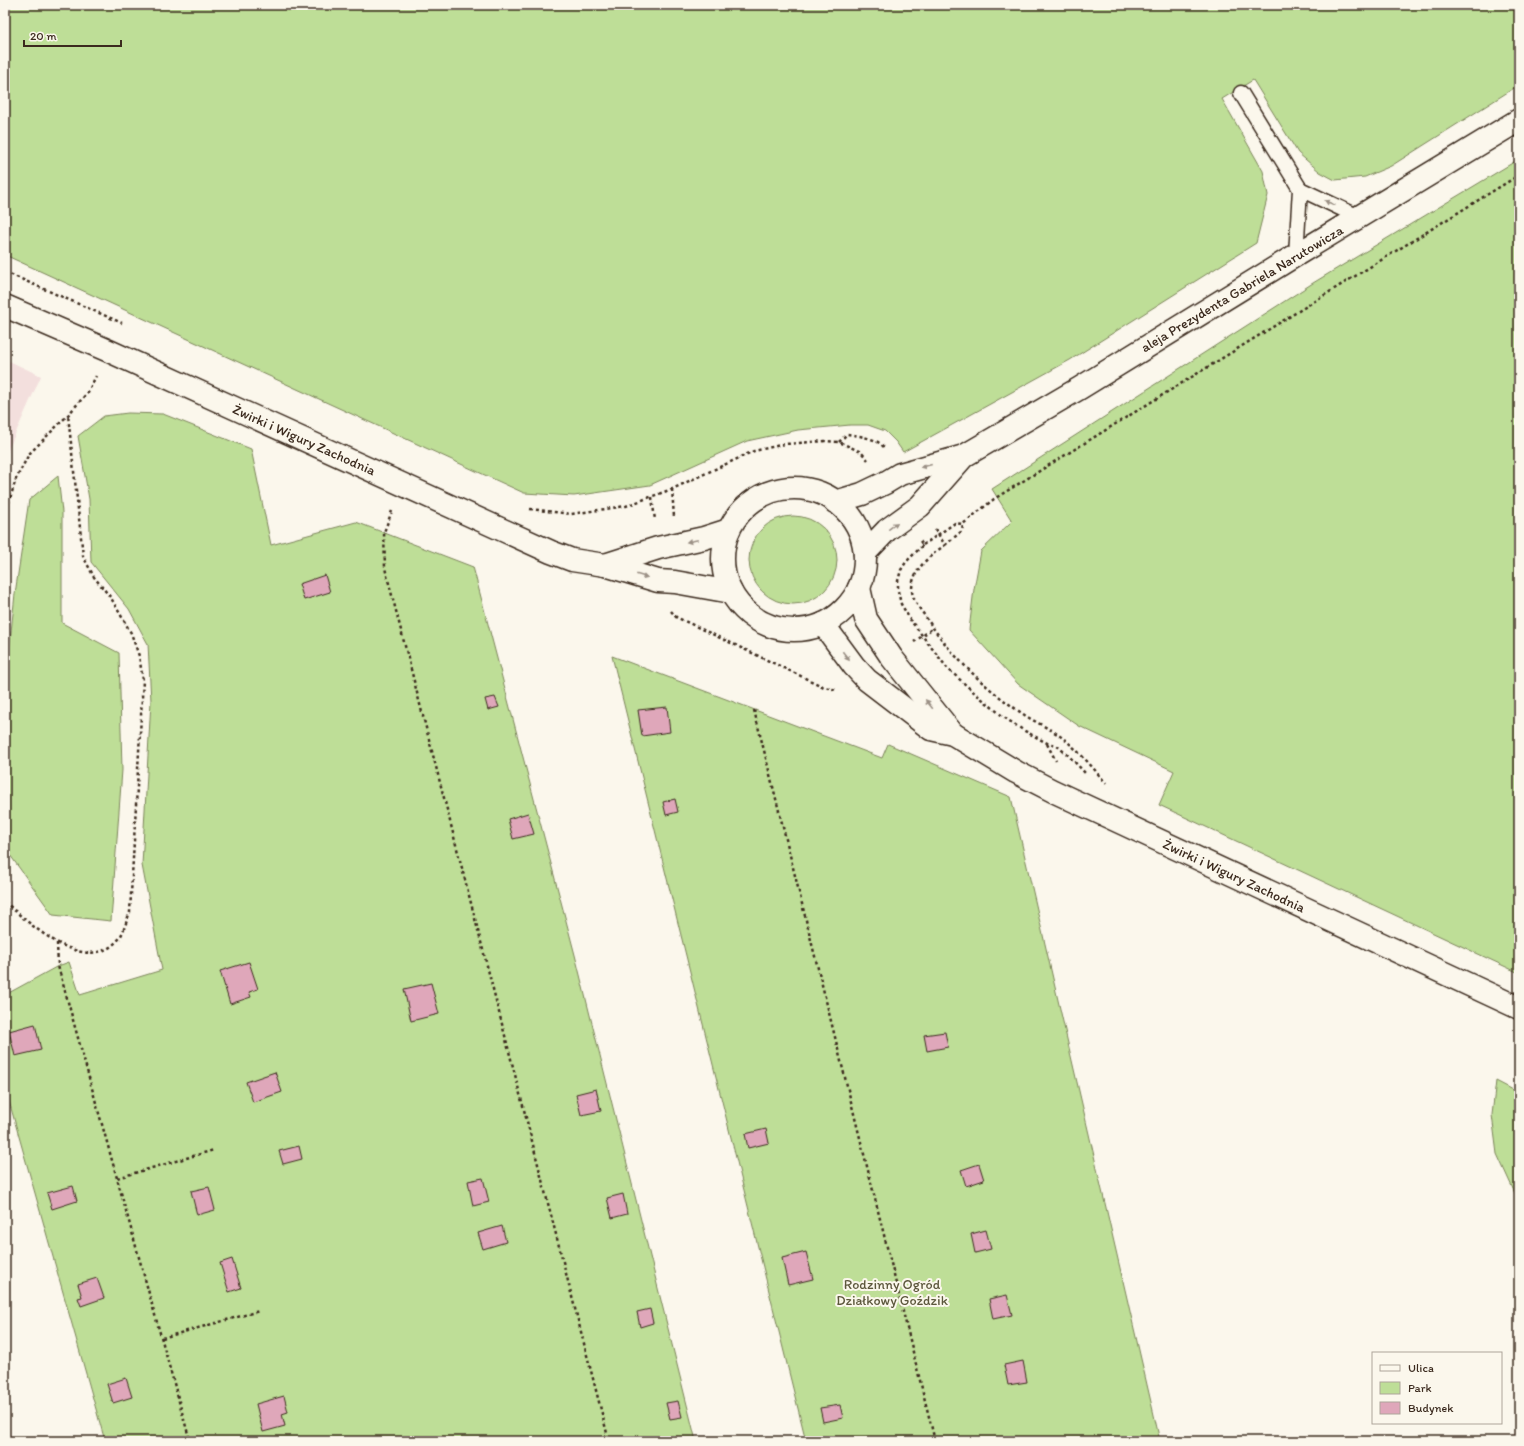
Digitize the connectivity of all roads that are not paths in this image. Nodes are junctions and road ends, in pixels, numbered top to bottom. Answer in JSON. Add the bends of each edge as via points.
{"nodes":[{"id":1,"x":1241,"y":93,"type":"dead end"},
{"id":2,"x":1519,"y":120,"type":"edge"},
{"id":3,"x":1300,"y":189,"type":"junction"},
{"id":4,"x":1359,"y":217,"type":"junction"},
{"id":5,"x":1296,"y":255,"type":"junction"},
{"id":6,"x":5,"y":306,"type":"edge"},
{"id":7,"x":964,"y":456,"type":"junction"},
{"id":8,"x":835,"y":502,"type":"junction"},
{"id":9,"x":729,"y":530,"type":"junction"},
{"id":10,"x":865,"y":553,"type":"junction"},
{"id":11,"x":605,"y":565,"type":"junction"},
{"id":12,"x":859,"y":588,"type":"junction"},
{"id":13,"x":731,"y":592,"type":"junction"},
{"id":14,"x":823,"y":624,"type":"junction"},
{"id":15,"x":953,"y":734,"type":"junction"},
{"id":16,"x":1519,"y":1008,"type":"edge"}],
"edges":[{"from":1,"to":3,"type":"lane"},
{"from":2,"to":4,"type":"street","name":"aleja Prezydenta Gabriela Narutowicza"},
{"from":4,"to":3,"type":"lane","one_way":true},
{"from":3,"to":5,"type":"lane"},
{"from":4,"to":5,"type":"street","name":"aleja Prezydenta Gabriela Narutowicza"},
{"from":5,"to":7,"type":"street","name":"aleja Prezydenta Gabriela Narutowicza"},
{"from":6,"to":11,"type":"street","name":"Żwirki i Wigury Zachodnia","via":[[551,552],[572,560]]},
{"from":7,"to":8,"type":"street","name":"aleja Prezydenta Gabriela Narutowicza","one_way":true,"via":[[900,474],[862,494]]},
{"from":10,"to":7,"type":"street","name":"aleja Prezydenta Gabriela Narutowicza","one_way":true,"via":[[887,530],[920,506]]},
{"from":8,"to":9,"type":"street","via":[[817,492],[796,488],[775,491],[756,498],[740,512]]},
{"from":8,"to":10,"type":"street","via":[[850,516],[860,533]]},
{"from":9,"to":11,"type":"street","one_way":true},
{"from":9,"to":13,"type":"street","via":[[723,550],[723,565]]},
{"from":10,"to":12,"type":"street","via":[[864,571]]},
{"from":11,"to":13,"type":"street","name":"Żwirki i Wigury Zachodnia","one_way":true,"via":[[658,581]]},
{"from":12,"to":14,"type":"street","via":[[850,603],[838,615]]},
{"from":15,"to":12,"type":"street","one_way":true,"via":[[892,658],[866,619]]},
{"from":13,"to":14,"type":"street","via":[[743,610],[761,622],[781,629],[802,630]]},
{"from":14,"to":15,"type":"street","one_way":true,"via":[[867,680],[931,729]]},
{"from":15,"to":16,"type":"street","name":"Żwirki i Wigury Zachodnia","via":[[1053,791]]}]}
